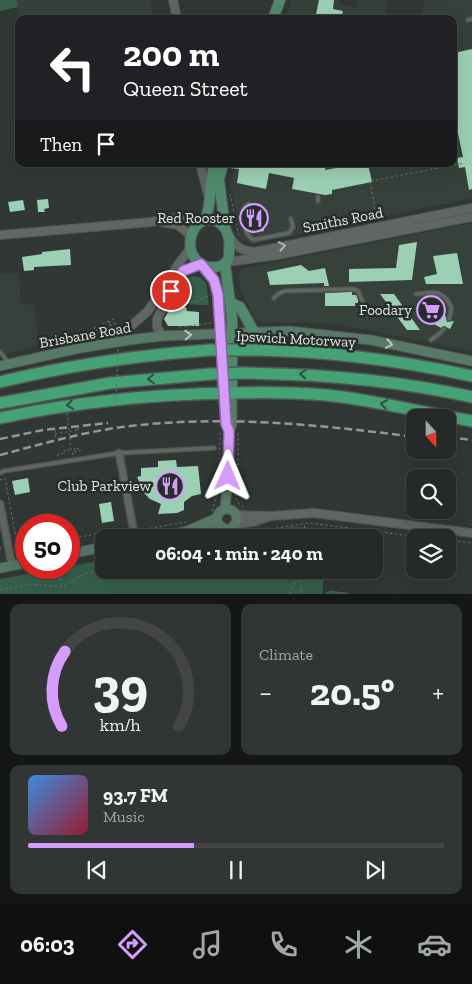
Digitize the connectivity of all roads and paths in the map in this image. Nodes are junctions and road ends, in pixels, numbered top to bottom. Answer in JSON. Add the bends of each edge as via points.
{"nodes":[{"id":1,"x":173,"y":0,"type":"edge"},
{"id":2,"x":280,"y":0,"type":"edge"},
{"id":3,"x":176,"y":15,"type":"edge"},
{"id":4,"x":274,"y":15,"type":"edge"},
{"id":5,"x":464,"y":163,"type":"dead end"},
{"id":6,"x":457,"y":164,"type":"edge"},
{"id":7,"x":201,"y":167,"type":"edge"},
{"id":8,"x":214,"y":167,"type":"edge"},
{"id":9,"x":222,"y":167,"type":"edge"},
{"id":10,"x":444,"y":167,"type":"edge"},
{"id":11,"x":230,"y":192,"type":"dead end"},
{"id":12,"x":210,"y":200,"type":"junction"},
{"id":13,"x":249,"y":204,"type":"dead end"},
{"id":14,"x":472,"y":208,"type":"edge"},
{"id":15,"x":472,"y":217,"type":"edge"},
{"id":16,"x":291,"y":220,"type":"dead end"},
{"id":17,"x":377,"y":220,"type":"dead end"},
{"id":18,"x":203,"y":221,"type":"junction"},
{"id":19,"x":151,"y":222,"type":"junction"},
{"id":20,"x":245,"y":224,"type":"dead end"},
{"id":21,"x":226,"y":230,"type":"junction"},
{"id":22,"x":246,"y":230,"type":"dead end"},
{"id":23,"x":0,"y":235,"type":"edge"},
{"id":24,"x":191,"y":236,"type":"junction"},
{"id":25,"x":350,"y":237,"type":"junction"},
{"id":26,"x":243,"y":241,"type":"dead end"},
{"id":27,"x":191,"y":248,"type":"junction"},
{"id":28,"x":226,"y":263,"type":"junction"},
{"id":29,"x":202,"y":265,"type":"junction"},
{"id":30,"x":416,"y":294,"type":"dead end"},
{"id":31,"x":211,"y":295,"type":"dead end"},
{"id":32,"x":274,"y":298,"type":"dead end"},
{"id":33,"x":174,"y":301,"type":"dead end"},
{"id":34,"x":231,"y":302,"type":"junction"},
{"id":35,"x":368,"y":314,"type":"dead end"},
{"id":36,"x":214,"y":319,"type":"dead end"},
{"id":37,"x":449,"y":319,"type":"dead end"},
{"id":38,"x":109,"y":321,"type":"junction"},
{"id":39,"x":115,"y":323,"type":"junction"},
{"id":40,"x":176,"y":327,"type":"dead end"},
{"id":41,"x":444,"y":329,"type":"dead end"},
{"id":42,"x":254,"y":332,"type":"junction"},
{"id":43,"x":226,"y":333,"type":"junction"},
{"id":44,"x":162,"y":336,"type":"junction"},
{"id":45,"x":431,"y":340,"type":"dead end"},
{"id":46,"x":105,"y":344,"type":"junction"},
{"id":47,"x":42,"y":348,"type":"dead end"},
{"id":48,"x":0,"y":352,"type":"edge"},
{"id":49,"x":472,"y":361,"type":"edge"},
{"id":50,"x":10,"y":364,"type":"junction"},
{"id":51,"x":0,"y":366,"type":"edge"},
{"id":52,"x":472,"y":376,"type":"edge"},
{"id":53,"x":0,"y":382,"type":"edge"},
{"id":54,"x":228,"y":393,"type":"junction"},
{"id":55,"x":472,"y":398,"type":"edge"},
{"id":56,"x":0,"y":403,"type":"edge"},
{"id":57,"x":116,"y":406,"type":"dead end"},
{"id":58,"x":66,"y":413,"type":"dead end"},
{"id":59,"x":0,"y":418,"type":"edge"},
{"id":60,"x":472,"y":421,"type":"edge"},
{"id":61,"x":220,"y":424,"type":"dead end"},
{"id":62,"x":55,"y":430,"type":"dead end"},
{"id":63,"x":69,"y":432,"type":"junction"},
{"id":64,"x":233,"y":432,"type":"junction"},
{"id":65,"x":56,"y":434,"type":"junction"},
{"id":66,"x":79,"y":434,"type":"dead end"},
{"id":67,"x":56,"y":439,"type":"dead end"},
{"id":68,"x":214,"y":448,"type":"dead end"},
{"id":69,"x":72,"y":451,"type":"junction"},
{"id":70,"x":119,"y":453,"type":"junction"},
{"id":71,"x":58,"y":454,"type":"dead end"},
{"id":72,"x":74,"y":460,"type":"junction"},
{"id":73,"x":0,"y":473,"type":"edge"},
{"id":74,"x":0,"y":480,"type":"edge"},
{"id":75,"x":0,"y":504,"type":"edge"},
{"id":76,"x":225,"y":510,"type":"junction"},
{"id":77,"x":306,"y":513,"type":"junction"},
{"id":78,"x":247,"y":515,"type":"junction"},
{"id":79,"x":271,"y":516,"type":"junction"},
{"id":80,"x":216,"y":519,"type":"junction"},
{"id":81,"x":235,"y":520,"type":"junction"},
{"id":82,"x":305,"y":523,"type":"junction"},
{"id":83,"x":187,"y":526,"type":"junction"},
{"id":84,"x":133,"y":529,"type":"edge"},
{"id":85,"x":167,"y":529,"type":"edge"},
{"id":86,"x":179,"y":529,"type":"edge"},
{"id":87,"x":266,"y":529,"type":"edge"},
{"id":88,"x":304,"y":529,"type":"edge"},
{"id":89,"x":15,"y":533,"type":"edge"},
{"id":90,"x":472,"y":533,"type":"edge"},
{"id":91,"x":95,"y":534,"type":"edge"},
{"id":92,"x":406,"y":535,"type":"edge"},
{"id":93,"x":80,"y":537,"type":"edge"},
{"id":94,"x":456,"y":541,"type":"edge"},
{"id":95,"x":472,"y":543,"type":"edge"},
{"id":96,"x":0,"y":546,"type":"edge"},
{"id":97,"x":95,"y":550,"type":"edge"},
{"id":98,"x":1,"y":552,"type":"edge"},
{"id":99,"x":80,"y":552,"type":"edge"},
{"id":100,"x":15,"y":565,"type":"edge"},
{"id":101,"x":12,"y":566,"type":"junction"},
{"id":102,"x":0,"y":568,"type":"edge"},
{"id":103,"x":95,"y":571,"type":"edge"},
{"id":104,"x":60,"y":579,"type":"edge"},
{"id":105,"x":296,"y":579,"type":"edge"},
{"id":106,"x":299,"y":579,"type":"edge"},
{"id":107,"x":62,"y":587,"type":"junction"},
{"id":108,"x":0,"y":590,"type":"edge"},
{"id":109,"x":290,"y":594,"type":"edge"},
{"id":110,"x":302,"y":594,"type":"edge"}],
"edges":[{"from":1,"to":3,"type":"street"},
{"from":2,"to":4,"type":"main road"},
{"from":5,"to":6,"type":"path"},
{"from":7,"to":12,"type":"street"},
{"from":8,"to":12,"type":"main road"},
{"from":9,"to":21,"type":"main road","via":[[220,180]]},
{"from":10,"to":17,"type":"path","via":[[370,182]]},
{"from":11,"to":26,"type":"path","via":[[238,234]]},
{"from":12,"to":18,"type":"main road"},
{"from":13,"to":20,"type":"lane","via":[[242,209]]},
{"from":14,"to":25,"type":"street","name":"Smiths Road"},
{"from":15,"to":25,"type":"street","name":"Smiths Road"},
{"from":16,"to":22,"type":"lane","via":[[293,227],[289,233],[253,240]]},
{"from":18,"to":19,"type":"street","via":[[173,218]]},
{"from":18,"to":21,"type":"main road","via":[[218,221]]},
{"from":18,"to":24,"type":"main road","via":[[194,228]]},
{"from":19,"to":23,"type":"street"},
{"from":19,"to":24,"type":"street","via":[[178,225]]},
{"from":21,"to":25,"type":"street","name":"Smiths Road","one_way":true,"via":[[236,246],[249,252]]},
{"from":21,"to":28,"type":"main road","via":[[229,248]]},
{"from":24,"to":27,"type":"main road"},
{"from":25,"to":28,"type":"street","name":"Smiths Road"},
{"from":27,"to":29,"type":"main road","via":[[193,256]]},
{"from":27,"to":46,"type":"street","via":[[148,311]]},
{"from":28,"to":29,"type":"main road","via":[[216,267]]},
{"from":28,"to":34,"type":"main road"},
{"from":29,"to":43,"type":"main road","via":[[214,280]]},
{"from":29,"to":44,"type":"street","via":[[183,271],[176,281],[157,319]]},
{"from":30,"to":37,"type":"lane","via":[[440,293],[444,296],[452,311]]},
{"from":31,"to":33,"type":"path","via":[[195,302]]},
{"from":32,"to":35,"type":"lane","via":[[284,291],[353,289],[358,291]]},
{"from":34,"to":42,"type":"main road","via":[[240,307]]},
{"from":34,"to":43,"type":"main road"},
{"from":36,"to":40,"type":"path","via":[[209,325]]},
{"from":38,"to":39,"type":"path","bridge":true,"via":[[114,319]]},
{"from":38,"to":39,"type":"path","via":[[94,328],[95,331]]},
{"from":38,"to":57,"type":"path","bridge":true,"via":[[118,348]]},
{"from":39,"to":47,"type":"path","via":[[117,327],[102,333]]},
{"from":41,"to":45,"type":"lane"},
{"from":42,"to":43,"type":"main road","name":"Brisbane Road"},
{"from":42,"to":49,"type":"main road","name":"Brisbane Road","one_way":true,"via":[[289,331],[348,337]]},
{"from":44,"to":43,"type":"main road","name":"Brisbane Road","one_way":true},
{"from":43,"to":54,"type":"main road"},
{"from":44,"to":46,"type":"main road","name":"Brisbane Road"},
{"from":46,"to":50,"type":"main road","name":"Brisbane Road"},
{"from":48,"to":50,"type":"lane"},
{"from":50,"to":51,"type":"main road","name":"Brisbane Road"},
{"from":52,"to":53,"type":"highway","name":"Ipswich Motorway","bridge":true,"via":[[344,355],[211,350],[87,363]]},
{"from":54,"to":59,"type":"highway","one_way":true,"via":[[98,401]]},
{"from":60,"to":54,"type":"highway","one_way":true,"via":[[326,395]]},
{"from":54,"to":64,"type":"main road","via":[[226,424]]},
{"from":55,"to":56,"type":"highway","one_way":true,"bridge":true,"via":[[373,380],[245,373],[110,383]]},
{"from":58,"to":63,"type":"path","bridge":true},
{"from":61,"to":80,"type":"path"},
{"from":62,"to":65,"type":"path"},
{"from":63,"to":65,"type":"path"},
{"from":63,"to":66,"type":"path","bridge":true,"via":[[78,429]]},
{"from":63,"to":69,"type":"path","bridge":true},
{"from":64,"to":76,"type":"main road"},
{"from":64,"to":78,"type":"path","via":[[238,472],[236,498]]},
{"from":65,"to":67,"type":"path"},
{"from":68,"to":70,"type":"lane"},
{"from":69,"to":69,"type":"path","bridge":true,"via":[[76,449],[80,448],[80,451]]},
{"from":69,"to":71,"type":"path","via":[[64,450]]},
{"from":69,"to":72,"type":"path"},
{"from":70,"to":72,"type":"lane"},
{"from":70,"to":84,"type":"street"},
{"from":72,"to":73,"type":"lane"},
{"from":74,"to":89,"type":"path","via":[[5,478]]},
{"from":75,"to":101,"type":"street"},
{"from":76,"to":80,"type":"main road"},
{"from":76,"to":81,"type":"main road","via":[[231,511]]},
{"from":77,"to":79,"type":"street"},
{"from":77,"to":82,"type":"path"},
{"from":77,"to":90,"type":"street"},
{"from":78,"to":79,"type":"street"},
{"from":78,"to":81,"type":"street"},
{"from":79,"to":81,"type":"street","via":[[253,522]]},
{"from":80,"to":81,"type":"main road","via":[[229,528]]},
{"from":80,"to":83,"type":"main road","via":[[201,532]]},
{"from":82,"to":87,"type":"path"},
{"from":82,"to":88,"type":"path"},
{"from":82,"to":92,"type":"path"},
{"from":83,"to":85,"type":"path"},
{"from":83,"to":86,"type":"main road"},
{"from":91,"to":93,"type":"path"},
{"from":94,"to":95,"type":"path"},
{"from":96,"to":98,"type":"path"},
{"from":97,"to":99,"type":"main road"},
{"from":100,"to":101,"type":"main road"},
{"from":101,"to":102,"type":"main road"},
{"from":103,"to":107,"type":"path","via":[[85,573]]},
{"from":104,"to":107,"type":"path"},
{"from":105,"to":109,"type":"path"},
{"from":106,"to":110,"type":"path"},
{"from":107,"to":108,"type":"path","via":[[37,583]]}]}
